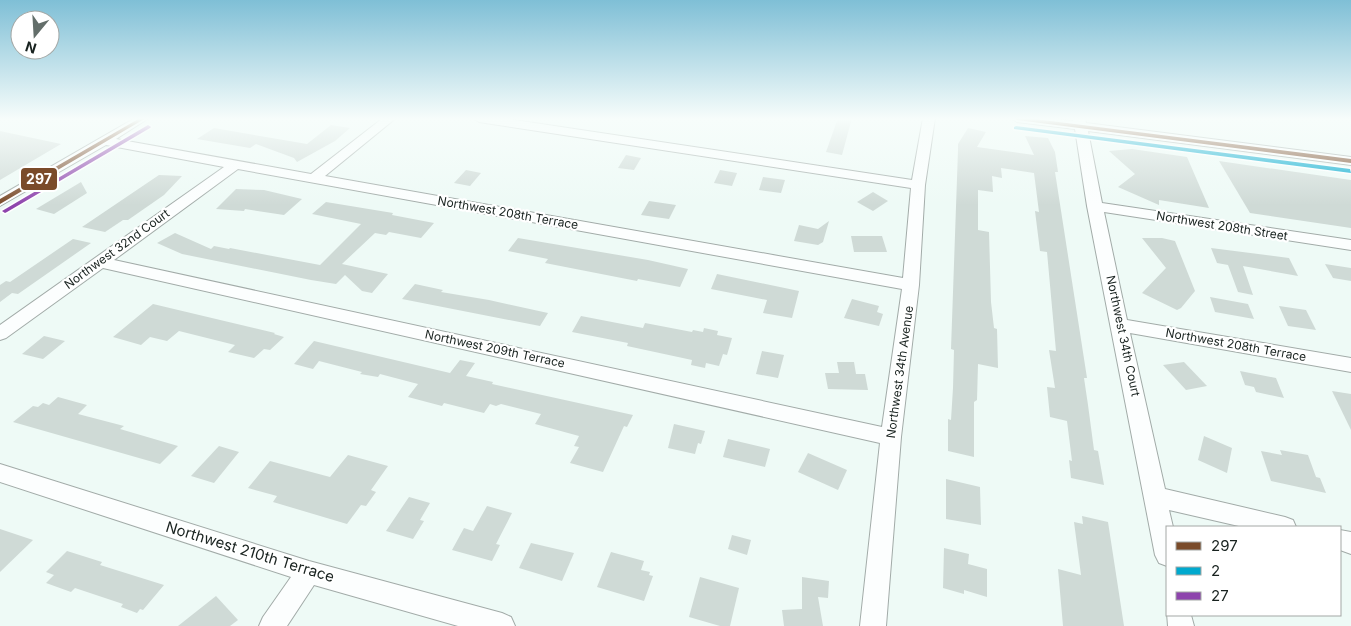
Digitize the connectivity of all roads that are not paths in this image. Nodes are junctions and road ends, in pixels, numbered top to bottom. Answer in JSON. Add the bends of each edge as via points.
{"nodes":[{"id":1,"x":93,"y":147,"type":"edge"},
{"id":2,"x":138,"y":147,"type":"edge"},
{"id":3,"x":353,"y":147,"type":"edge"},
{"id":4,"x":670,"y":147,"type":"edge"},
{"id":5,"x":925,"y":147,"type":"edge"},
{"id":6,"x":1084,"y":147,"type":"edge"},
{"id":7,"x":1255,"y":147,"type":"edge"},
{"id":8,"x":1351,"y":161,"type":"edge"},
{"id":9,"x":235,"y":165,"type":"junction"},
{"id":10,"x":314,"y":178,"type":"junction"},
{"id":11,"x":918,"y":185,"type":"junction"},
{"id":12,"x":0,"y":202,"type":"edge"},
{"id":13,"x":1094,"y":206,"type":"junction"},
{"id":14,"x":1351,"y":245,"type":"edge"},
{"id":15,"x":99,"y":262,"type":"junction"},
{"id":16,"x":911,"y":285,"type":"junction"},
{"id":17,"x":1121,"y":325,"type":"junction"},
{"id":18,"x":0,"y":334,"type":"edge"},
{"id":19,"x":1351,"y":365,"type":"edge"},
{"id":20,"x":891,"y":437,"type":"junction"},
{"id":21,"x":0,"y":473,"type":"edge"},
{"id":22,"x":1156,"y":497,"type":"junction"},
{"id":23,"x":1281,"y":526,"type":"edge"},
{"id":24,"x":1166,"y":549,"type":"edge"},
{"id":25,"x":309,"y":572,"type":"junction"},
{"id":26,"x":272,"y":626,"type":"edge"},
{"id":27,"x":502,"y":626,"type":"edge"},
{"id":28,"x":873,"y":626,"type":"edge"}],
"edges":[{"from":1,"to":12,"type":"street"},
{"from":2,"to":9,"type":"street","name":"Northwest 208th Terrace"},
{"from":3,"to":10,"type":"street"},
{"from":4,"to":11,"type":"street"},
{"from":5,"to":11,"type":"street","name":"Northwest 34th Avenue"},
{"from":6,"to":13,"type":"street","name":"Northwest 34th Court"},
{"from":7,"to":8,"type":"street"},
{"from":9,"to":10,"type":"street","name":"Northwest 208th Terrace"},
{"from":9,"to":15,"type":"street","name":"Northwest 32nd Court"},
{"from":10,"to":16,"type":"street","name":"Northwest 208th Terrace"},
{"from":11,"to":16,"type":"street","name":"Northwest 34th Avenue"},
{"from":13,"to":14,"type":"street","name":"Northwest 208th Street"},
{"from":13,"to":17,"type":"street","name":"Northwest 34th Court"},
{"from":15,"to":18,"type":"street","name":"Northwest 32nd Court"},
{"from":15,"to":20,"type":"street","name":"Northwest 209th Terrace"},
{"from":16,"to":20,"type":"street","name":"Northwest 34th Avenue"},
{"from":17,"to":19,"type":"street","name":"Northwest 208th Terrace"},
{"from":17,"to":22,"type":"street","name":"Northwest 34th Court"},
{"from":20,"to":28,"type":"street","name":"Northwest 34th Avenue"},
{"from":21,"to":25,"type":"street","name":"Northwest 210th Terrace"},
{"from":22,"to":23,"type":"street"},
{"from":22,"to":24,"type":"street","name":"Northwest 34th Court"},
{"from":25,"to":26,"type":"street"},
{"from":25,"to":27,"type":"street","name":"Northwest 210th Terrace"}]}
